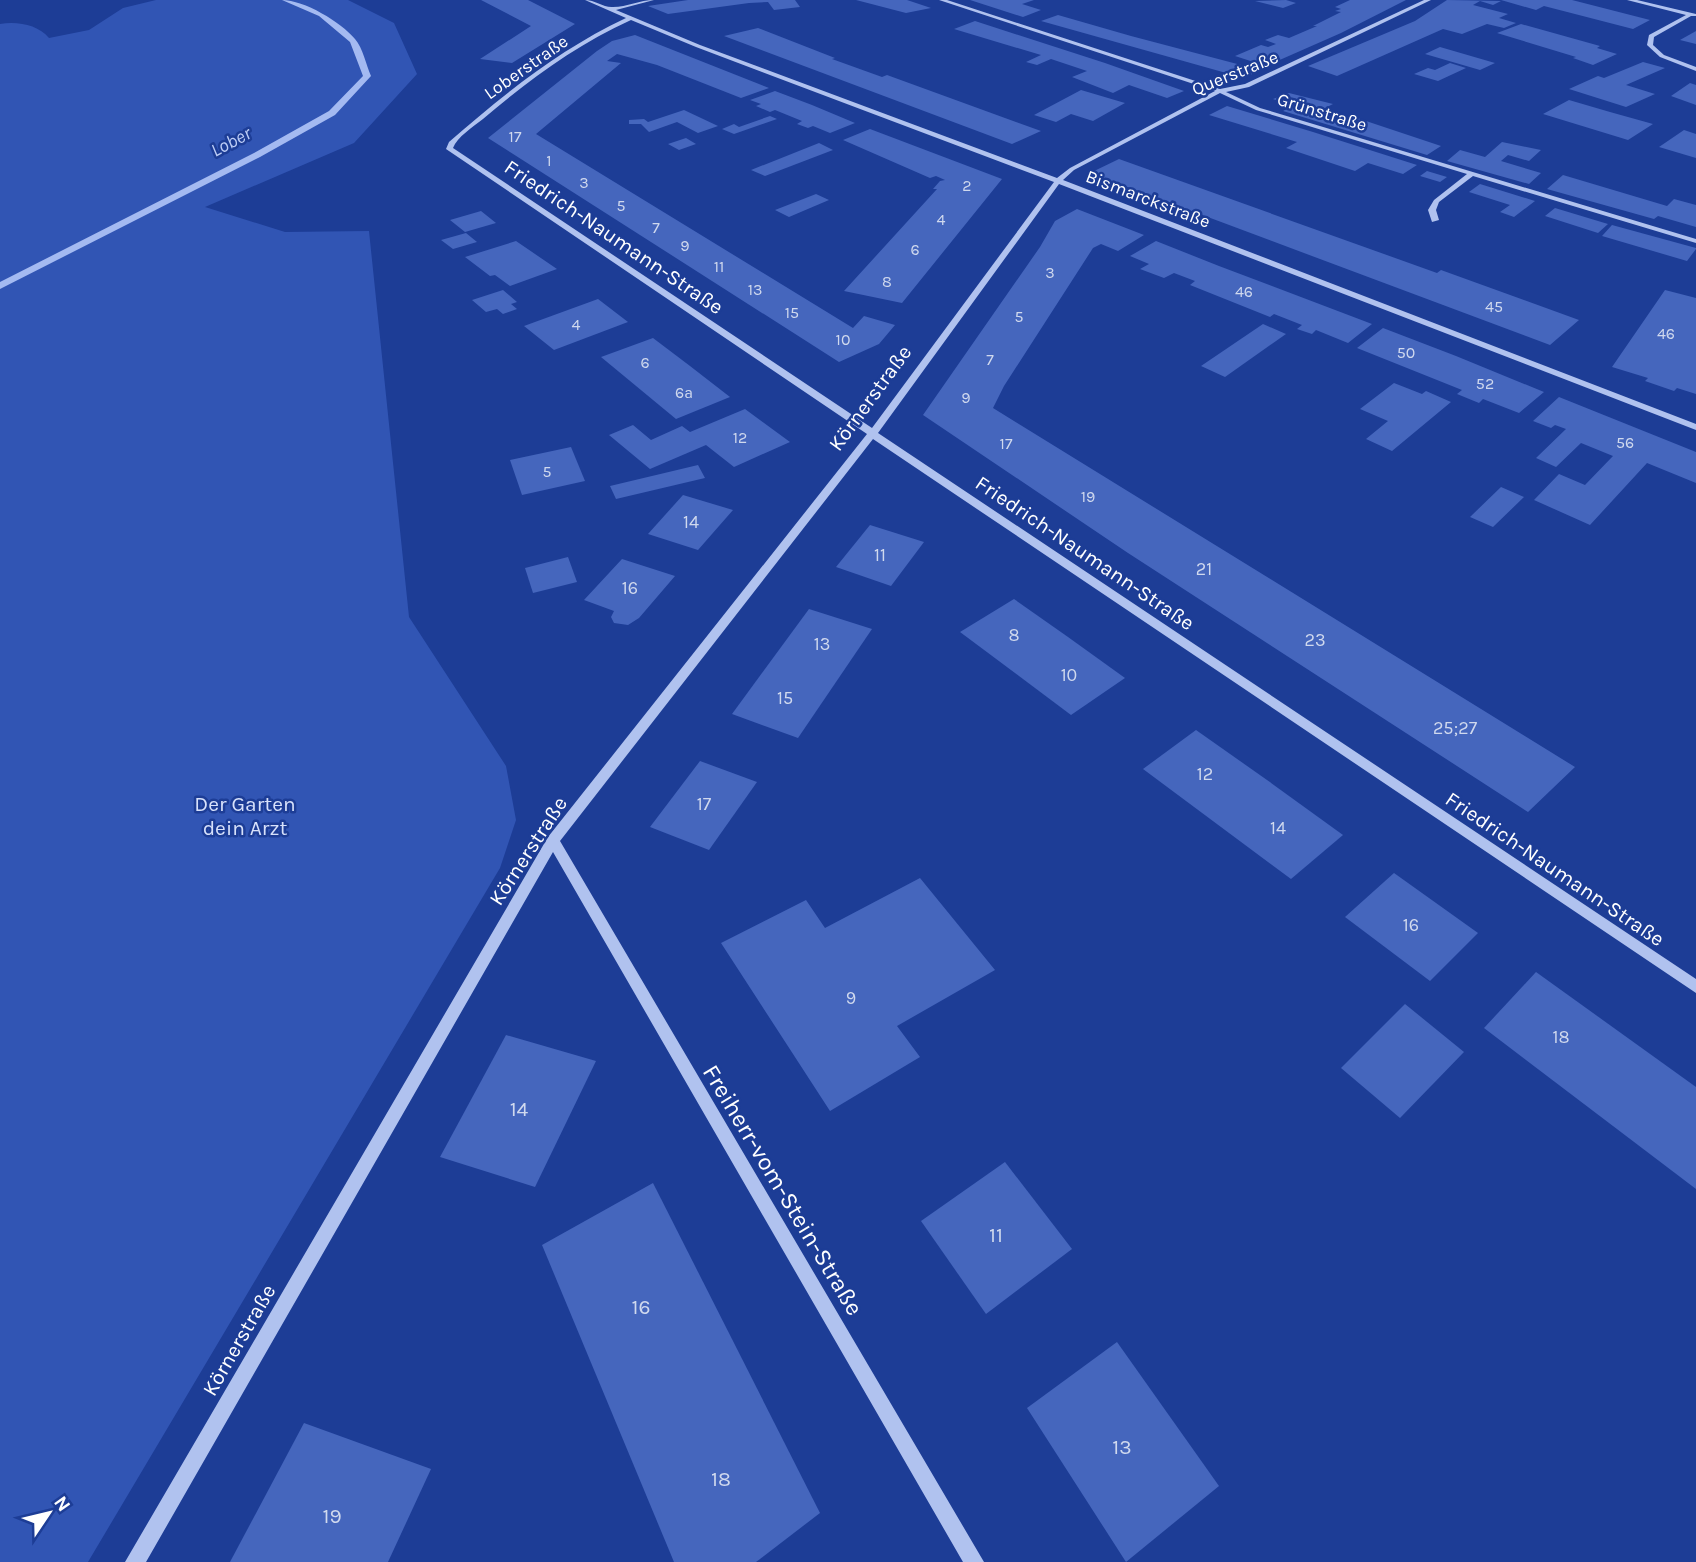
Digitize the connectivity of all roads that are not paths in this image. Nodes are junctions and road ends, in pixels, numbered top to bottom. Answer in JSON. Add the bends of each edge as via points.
{"nodes":[{"id":1,"x":589,"y":0,"type":"edge"},
{"id":2,"x":651,"y":0,"type":"edge"},
{"id":3,"x":942,"y":0,"type":"edge"},
{"id":4,"x":1428,"y":0,"type":"edge"},
{"id":5,"x":1630,"y":0,"type":"edge"},
{"id":6,"x":1660,"y":0,"type":"edge"},
{"id":7,"x":613,"y":9,"type":"junction"},
{"id":8,"x":1694,"y":13,"type":"edge"},
{"id":9,"x":632,"y":17,"type":"junction"},
{"id":10,"x":1696,"y":69,"type":"edge"},
{"id":11,"x":1220,"y":91,"type":"junction"},
{"id":12,"x":451,"y":152,"type":"joint"},
{"id":13,"x":1471,"y":174,"type":"junction"},
{"id":14,"x":1058,"y":181,"type":"junction"},
{"id":15,"x":1435,"y":220,"type":"dead end"},
{"id":16,"x":1696,"y":241,"type":"edge"},
{"id":17,"x":1696,"y":427,"type":"edge"},
{"id":18,"x":872,"y":434,"type":"junction"},
{"id":19,"x":554,"y":841,"type":"junction"},
{"id":20,"x":1696,"y":987,"type":"edge"},
{"id":21,"x":135,"y":1562,"type":"edge"},
{"id":22,"x":974,"y":1562,"type":"edge"}],
"edges":[{"from":1,"to":7,"type":"street","name":"Bismarckstraße"},
{"from":2,"to":7,"type":"street"},
{"from":3,"to":11,"type":"street","name":"Grünstraße"},
{"from":4,"to":11,"type":"street","name":"Querstraße","via":[[1247,86]]},
{"from":5,"to":8,"type":"street"},
{"from":6,"to":8,"type":"street"},
{"from":7,"to":9,"type":"street","name":"Bismarckstraße"},
{"from":8,"to":10,"type":"street","via":[[1651,36],[1650,44],[1662,56]]},
{"from":9,"to":12,"type":"street","name":"Loberstraße","via":[[542,70],[497,103],[452,143]]},
{"from":9,"to":14,"type":"street","name":"Bismarckstraße"},
{"from":11,"to":13,"type":"street","name":"Grünstraße","via":[[1258,109]]},
{"from":11,"to":14,"type":"street","name":"Querstraße","via":[[1072,169]]},
{"from":12,"to":18,"type":"street","name":"Friedrich-Naumann-Straße"},
{"from":13,"to":15,"type":"street","via":[[1436,201],[1432,210]]},
{"from":13,"to":16,"type":"street","name":"Grünstraße"},
{"from":14,"to":17,"type":"street","name":"Bismarckstraße"},
{"from":14,"to":18,"type":"street","name":"Körnerstraße"},
{"from":18,"to":19,"type":"street","name":"Körnerstraße"},
{"from":18,"to":20,"type":"street","name":"Friedrich-Naumann-Straße"},
{"from":19,"to":21,"type":"street","name":"Körnerstraße"},
{"from":19,"to":22,"type":"street","name":"Freiherr-vom-Stein-Straße"}]}
